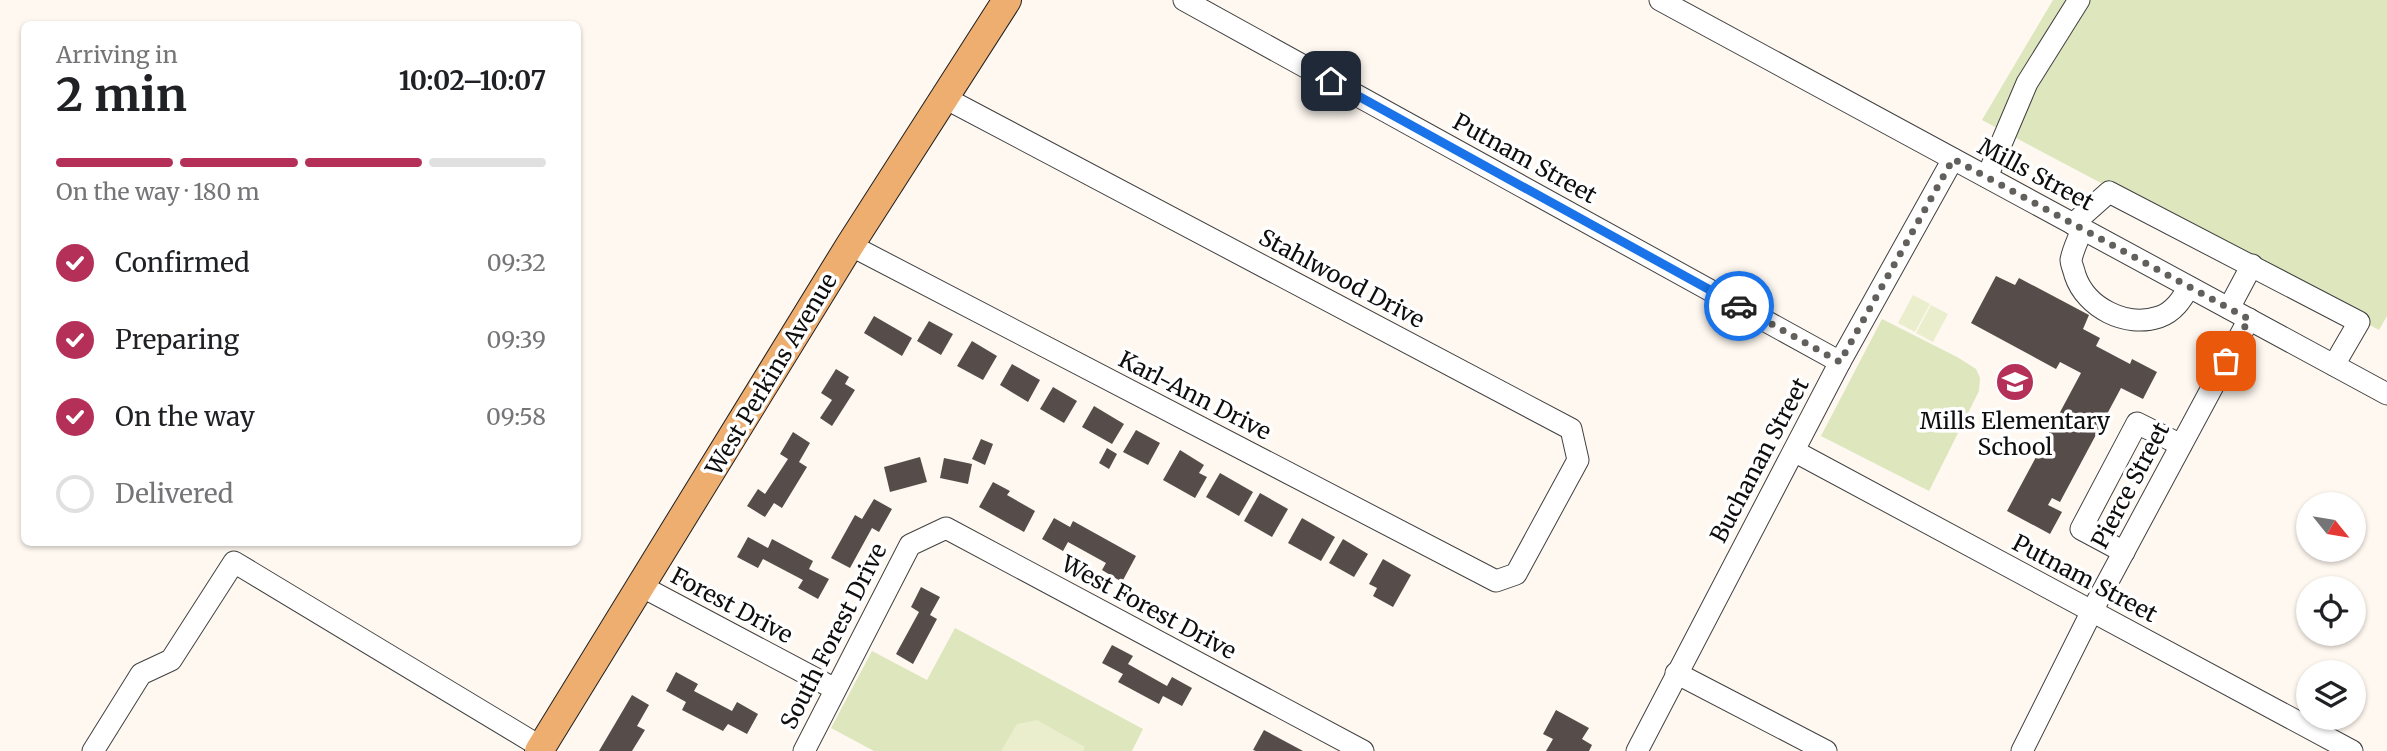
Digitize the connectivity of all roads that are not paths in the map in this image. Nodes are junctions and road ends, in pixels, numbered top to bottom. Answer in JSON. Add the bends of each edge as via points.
{"nodes":[{"id":1,"x":1007,"y":0,"type":"edge"},
{"id":2,"x":1184,"y":0,"type":"edge"},
{"id":3,"x":1660,"y":0,"type":"edge"},
{"id":4,"x":2079,"y":0,"type":"edge"},
{"id":5,"x":944,"y":98,"type":"junction"},
{"id":6,"x":1953,"y":159,"type":"junction"},
{"id":7,"x":1987,"y":177,"type":"junction"},
{"id":8,"x":2078,"y":226,"type":"junction"},
{"id":9,"x":850,"y":245,"type":"junction"},
{"id":10,"x":2252,"y":265,"type":"junction"},
{"id":11,"x":2189,"y":286,"type":"junction"},
{"id":12,"x":2229,"y":308,"type":"junction"},
{"id":13,"x":2249,"y":319,"type":"junction"},
{"id":14,"x":1840,"y":362,"type":"junction"},
{"id":15,"x":2334,"y":365,"type":"junction"},
{"id":16,"x":2387,"y":394,"type":"edge"},
{"id":17,"x":2181,"y":445,"type":"junction"},
{"id":18,"x":1794,"y":451,"type":"junction"},
{"id":19,"x":910,"y":545,"type":"joint"},
{"id":20,"x":2124,"y":552,"type":"junction"},
{"id":21,"x":1517,"y":575,"type":"joint"},
{"id":22,"x":641,"y":586,"type":"junction"},
{"id":23,"x":2092,"y":611,"type":"junction"},
{"id":24,"x":1676,"y":673,"type":"junction"},
{"id":25,"x":835,"y":690,"type":"junction"},
{"id":26,"x":540,"y":749,"type":"edge"},
{"id":27,"x":93,"y":751,"type":"edge"},
{"id":28,"x":804,"y":751,"type":"edge"},
{"id":29,"x":1363,"y":751,"type":"edge"},
{"id":30,"x":1637,"y":751,"type":"edge"},
{"id":31,"x":1826,"y":751,"type":"edge"},
{"id":32,"x":2022,"y":751,"type":"edge"},
{"id":33,"x":2352,"y":751,"type":"edge"}],
"edges":[{"from":1,"to":5,"type":"main road","name":"West Perkins Avenue"},
{"from":2,"to":14,"type":"street","name":"Putnam Street"},
{"from":3,"to":6,"type":"street","name":"Mills Street"},
{"from":4,"to":7,"type":"street","via":[[2027,83]]},
{"from":5,"to":9,"type":"main road","name":"West Perkins Avenue"},
{"from":5,"to":21,"type":"street","name":"Stahlwood Drive","via":[[1571,429],[1578,460]]},
{"from":6,"to":7,"type":"street","name":"Mills Street"},
{"from":6,"to":14,"type":"street","name":"Buchanan Street"},
{"from":7,"to":8,"type":"street","name":"Mills Street"},
{"from":8,"to":10,"type":"street","via":[[2109,192]]},
{"from":8,"to":11,"type":"street","name":"Mills Street"},
{"from":8,"to":11,"type":"street","via":[[2071,262],[2088,298],[2104,311],[2122,317],[2161,317],[2177,306]]},
{"from":9,"to":21,"type":"street","name":"Karl-Ann Drive","via":[[1496,581]]},
{"from":9,"to":22,"type":"main road","name":"West Perkins Avenue"},
{"from":10,"to":12,"type":"street"},
{"from":10,"to":15,"type":"street","via":[[2359,322]]},
{"from":11,"to":12,"type":"street","name":"Mills Street"},
{"from":12,"to":13,"type":"street","name":"Mills Street"},
{"from":13,"to":15,"type":"street","name":"Mills Street"},
{"from":13,"to":17,"type":"street","name":"Pierce Street"},
{"from":14,"to":18,"type":"street","name":"Buchanan Street"},
{"from":15,"to":16,"type":"street","name":"Mills Street"},
{"from":17,"to":20,"type":"street","name":"Pierce Street"},
{"from":17,"to":20,"type":"street","via":[[2137,423],[2081,529]]},
{"from":18,"to":23,"type":"street","name":"Putnam Street"},
{"from":18,"to":24,"type":"street","name":"Buchanan Street"},
{"from":19,"to":25,"type":"street","name":"South Forest Drive"},
{"from":19,"to":29,"type":"street","name":"West Forest Drive","via":[[946,528]]},
{"from":20,"to":23,"type":"street","name":"Pierce Street"},
{"from":22,"to":25,"type":"street","name":"Forest Drive"},
{"from":22,"to":26,"type":"main road","name":"West Perkins Avenue"},
{"from":23,"to":32,"type":"street","name":"Pierce Street"},
{"from":23,"to":33,"type":"street","name":"Putnam Street"},
{"from":24,"to":30,"type":"street","name":"Buchanan Street"},
{"from":24,"to":31,"type":"street"},
{"from":25,"to":28,"type":"street","name":"South Forest Drive"},
{"from":26,"to":27,"type":"street","via":[[234,562],[171,660],[141,674]]}]}
